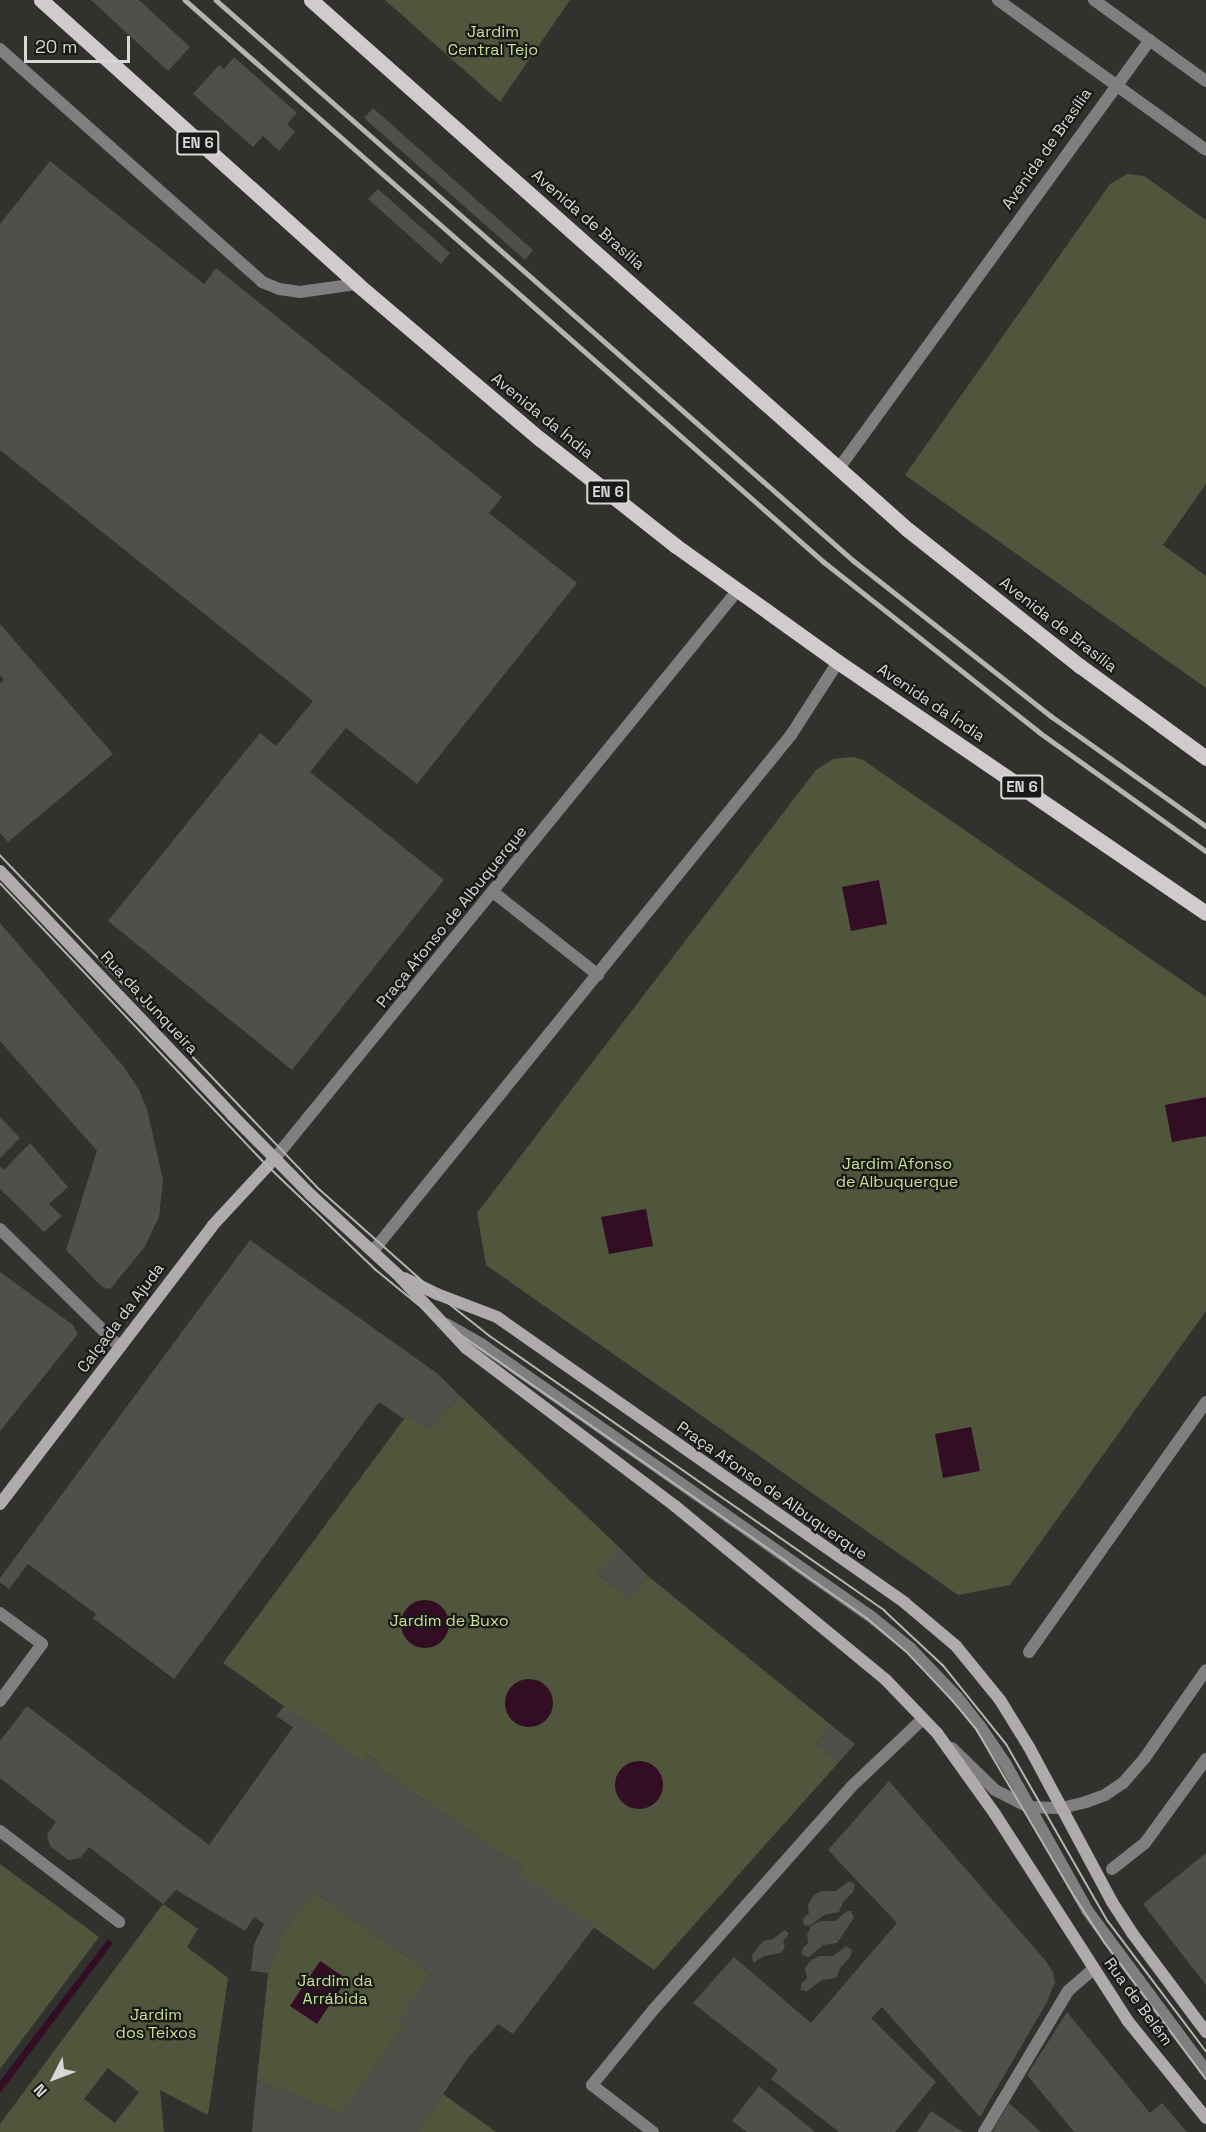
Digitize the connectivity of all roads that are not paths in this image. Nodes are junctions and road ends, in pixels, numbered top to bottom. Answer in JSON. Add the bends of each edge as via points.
{"nodes":[{"id":1,"x":41,"y":0,"type":"edge"},
{"id":2,"x":311,"y":0,"type":"edge"},
{"id":3,"x":998,"y":0,"type":"edge"},
{"id":4,"x":1094,"y":0,"type":"edge"},
{"id":5,"x":1150,"y":40,"type":"junction"},
{"id":6,"x":0,"y":49,"type":"edge"},
{"id":7,"x":1206,"y":81,"type":"edge"},
{"id":8,"x":1115,"y":84,"type":"junction"},
{"id":9,"x":1206,"y":150,"type":"edge"},
{"id":10,"x":357,"y":284,"type":"junction"},
{"id":11,"x":839,"y":468,"type":"junction"},
{"id":12,"x":738,"y":590,"type":"junction"},
{"id":13,"x":838,"y":662,"type":"junction"},
{"id":14,"x":1206,"y":758,"type":"edge"},
{"id":15,"x":0,"y":871,"type":"edge"},
{"id":16,"x":493,"y":892,"type":"junction"},
{"id":17,"x":1206,"y":913,"type":"edge"},
{"id":18,"x":598,"y":975,"type":"junction"},
{"id":19,"x":275,"y":1158,"type":"junction"},
{"id":20,"x":0,"y":1229,"type":"edge"},
{"id":21,"x":373,"y":1251,"type":"junction"},
{"id":22,"x":397,"y":1274,"type":"junction"},
{"id":23,"x":440,"y":1320,"type":"junction"},
{"id":24,"x":120,"y":1347,"type":"junction"},
{"id":25,"x":1206,"y":1402,"type":"edge"},
{"id":26,"x":0,"y":1504,"type":"edge"},
{"id":27,"x":0,"y":1613,"type":"edge"},
{"id":28,"x":1029,"y":1652,"type":"dead end"},
{"id":29,"x":1206,"y":1670,"type":"edge"},
{"id":30,"x":0,"y":1701,"type":"edge"},
{"id":31,"x":923,"y":1719,"type":"junction"},
{"id":32,"x":937,"y":1733,"type":"junction"},
{"id":33,"x":1206,"y":1759,"type":"edge"},
{"id":34,"x":1029,"y":1807,"type":"junction"},
{"id":35,"x":1062,"y":1808,"type":"junction"},
{"id":36,"x":0,"y":1831,"type":"edge"},
{"id":37,"x":1112,"y":1869,"type":"dead end"},
{"id":38,"x":1073,"y":1886,"type":"joint"},
{"id":39,"x":1050,"y":1900,"type":"joint"},
{"id":40,"x":119,"y":1922,"type":"dead end"},
{"id":41,"x":1092,"y":1969,"type":"junction"},
{"id":42,"x":1206,"y":2032,"type":"edge"},
{"id":43,"x":1206,"y":2071,"type":"edge"},
{"id":44,"x":1206,"y":2118,"type":"edge"},
{"id":45,"x":653,"y":2132,"type":"edge"},
{"id":46,"x":984,"y":2132,"type":"edge"}],
"edges":[{"from":1,"to":10,"type":"main road","name":"Avenida da Índia","number":"EN 6"},
{"from":2,"to":11,"type":"main road","name":"Avenida de Brasília"},
{"from":3,"to":8,"type":"street"},
{"from":4,"to":5,"type":"street"},
{"from":5,"to":7,"type":"street"},
{"from":5,"to":8,"type":"street","name":"Avenida de Brasília"},
{"from":6,"to":10,"type":"street","via":[[262,282],[300,292]]},
{"from":8,"to":9,"type":"street"},
{"from":8,"to":11,"type":"street","name":"Avenida de Brasília"},
{"from":10,"to":12,"type":"main road","name":"Avenida da Índia","number":"EN 6","via":[[540,439]]},
{"from":11,"to":14,"type":"main road","name":"Avenida de Brasília","via":[[907,529],[1071,659]]},
{"from":12,"to":13,"type":"main road","name":"Avenida da Índia","number":"EN 6"},
{"from":12,"to":16,"type":"street","name":"Praça Afonso de Albuquerque"},
{"from":13,"to":17,"type":"main road","name":"Avenida da Índia","number":"EN 6"},
{"from":13,"to":18,"type":"street","via":[[791,735]]},
{"from":15,"to":19,"type":"main road","name":"Rua da Junqueira"},
{"from":16,"to":18,"type":"street"},
{"from":16,"to":19,"type":"street","name":"Praça Afonso de Albuquerque"},
{"from":18,"to":21,"type":"street"},
{"from":19,"to":21,"type":"main road","name":"Praça Afonso de Albuquerque"},
{"from":19,"to":24,"type":"main road","name":"Calçada da Ajuda","via":[[213,1225]]},
{"from":20,"to":24,"type":"street"},
{"from":21,"to":22,"type":"main road","name":"Praça Afonso de Albuquerque"},
{"from":22,"to":23,"type":"main road","name":"Praça Afonso de Albuquerque"},
{"from":22,"to":35,"type":"main road","name":"Praça Afonso de Albuquerque","via":[[497,1317],[931,1624],[956,1646],[1000,1700]]},
{"from":23,"to":31,"type":"main road","name":"Praça Afonso de Albuquerque","via":[[466,1348],[793,1601],[886,1680]]},
{"from":23,"to":34,"type":"street","name":"Praça Afonso de Albuquerque","via":[[481,1344],[889,1630],[936,1674],[980,1726]]},
{"from":24,"to":26,"type":"main road","name":"Calçada da Ajuda"},
{"from":25,"to":28,"type":"street"},
{"from":27,"to":30,"type":"street","via":[[42,1644]]},
{"from":29,"to":35,"type":"street","name":"Praça Afonso de Albuquerque","via":[[1123,1783],[1105,1795]]},
{"from":31,"to":32,"type":"main road","name":"Praça Afonso de Albuquerque"},
{"from":31,"to":45,"type":"street","via":[[851,1787],[654,2009],[592,2085]]},
{"from":32,"to":34,"type":"street","name":"Praça Afonso de Albuquerque","via":[[995,1790]]},
{"from":32,"to":39,"type":"main road","name":"Praça Afonso de Albuquerque"},
{"from":33,"to":37,"type":"street","via":[[1145,1843]]},
{"from":34,"to":35,"type":"street","name":"Praça Afonso de Albuquerque"},
{"from":34,"to":38,"type":"street","name":"Praça Afonso de Albuquerque"},
{"from":35,"to":42,"type":"main road","name":"Praça Afonso de Albuquerque","via":[[1132,1933]]},
{"from":36,"to":40,"type":"street"},
{"from":38,"to":43,"type":"street","name":"Rua de Belém"},
{"from":39,"to":41,"type":"main road","name":"Rua de Belém"},
{"from":41,"to":44,"type":"main road","name":"Rua de Belém","via":[[1127,2020]]},
{"from":41,"to":46,"type":"street","via":[[1068,1991]]}]}
